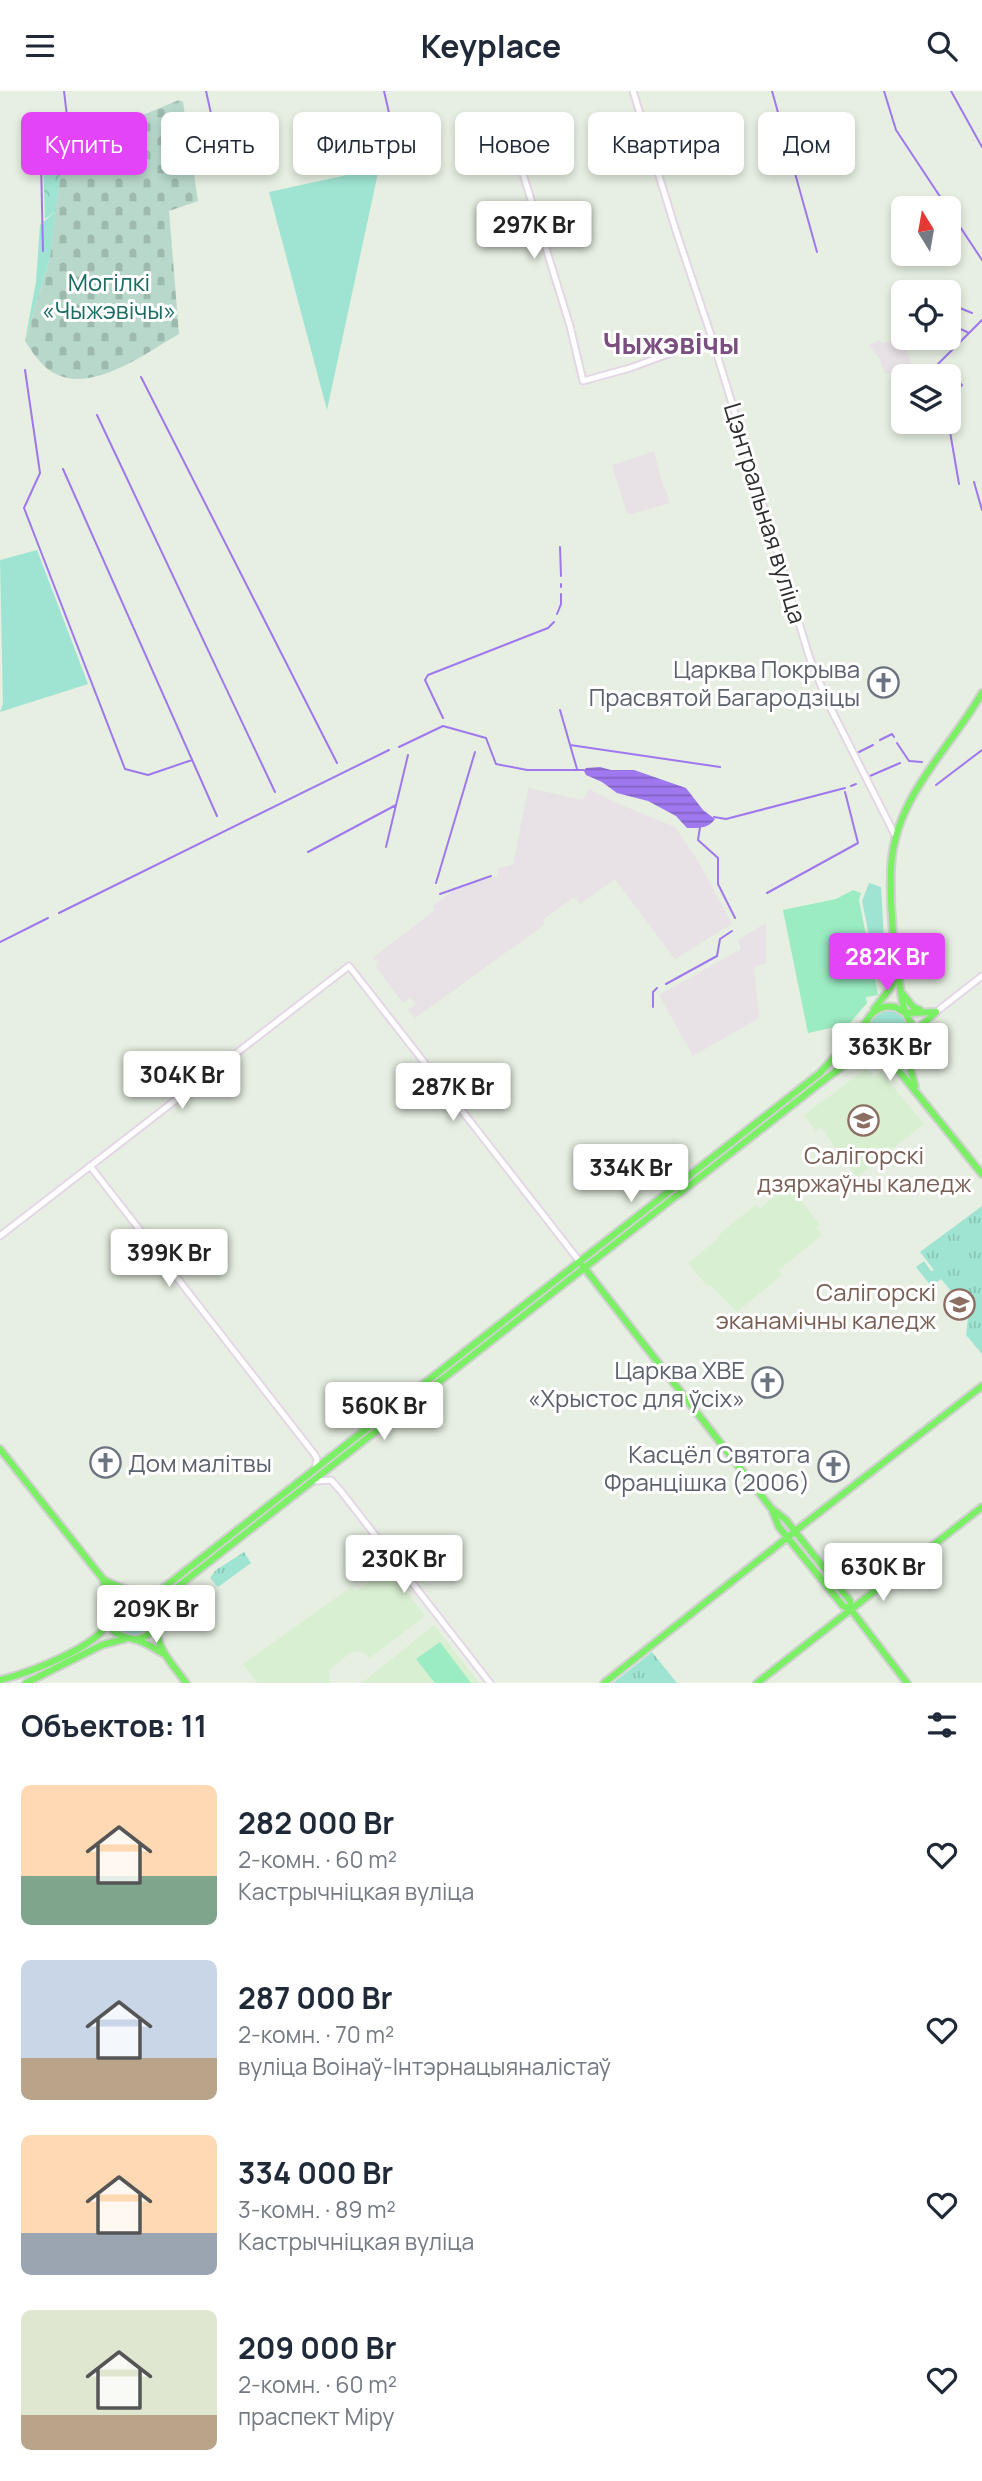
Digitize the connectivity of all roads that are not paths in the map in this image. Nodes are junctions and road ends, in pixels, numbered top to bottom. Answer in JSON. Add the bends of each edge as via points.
{"nodes":[{"id":1,"x":634,"y":91,"type":"edge"},
{"id":2,"x":523,"y":175,"type":"edge"},
{"id":3,"x":712,"y":338,"type":"junction"},
{"id":4,"x":982,"y":693,"type":"edge"},
{"id":5,"x":895,"y":835,"type":"junction"},
{"id":6,"x":898,"y":969,"type":"junction"},
{"id":7,"x":982,"y":976,"type":"edge"},
{"id":8,"x":903,"y":993,"type":"junction"},
{"id":9,"x":922,"y":1011,"type":"junction"},
{"id":10,"x":936,"y":1012,"type":"junction"},
{"id":11,"x":905,"y":1013,"type":"junction"},
{"id":12,"x":869,"y":1018,"type":"junction"},
{"id":13,"x":913,"y":1033,"type":"junction"},
{"id":14,"x":910,"y":1042,"type":"junction"},
{"id":15,"x":875,"y":1051,"type":"junction"},
{"id":16,"x":886,"y":1055,"type":"junction"},
{"id":17,"x":917,"y":1091,"type":"junction"},
{"id":18,"x":90,"y":1166,"type":"junction"},
{"id":19,"x":982,"y":1174,"type":"edge"},
{"id":20,"x":0,"y":1236,"type":"edge"},
{"id":21,"x":580,"y":1262,"type":"junction"},
{"id":22,"x":585,"y":1269,"type":"junction"},
{"id":23,"x":982,"y":1386,"type":"edge"},
{"id":24,"x":0,"y":1449,"type":"edge"},
{"id":25,"x":341,"y":1458,"type":"junction"},
{"id":26,"x":317,"y":1459,"type":"junction"},
{"id":27,"x":328,"y":1459,"type":"junction"},
{"id":28,"x":315,"y":1469,"type":"junction"},
{"id":29,"x":310,"y":1483,"type":"junction"},
{"id":30,"x":340,"y":1490,"type":"junction"},
{"id":31,"x":982,"y":1507,"type":"edge"},
{"id":32,"x":771,"y":1508,"type":"junction"},
{"id":33,"x":795,"y":1531,"type":"junction"},
{"id":34,"x":787,"y":1537,"type":"junction"},
{"id":35,"x":103,"y":1579,"type":"junction"},
{"id":36,"x":133,"y":1593,"type":"junction"},
{"id":37,"x":143,"y":1595,"type":"junction"},
{"id":38,"x":109,"y":1611,"type":"junction"},
{"id":39,"x":852,"y":1611,"type":"junction"},
{"id":40,"x":156,"y":1614,"type":"junction"},
{"id":41,"x":108,"y":1621,"type":"junction"},
{"id":42,"x":156,"y":1623,"type":"junction"},
{"id":43,"x":125,"y":1639,"type":"junction"},
{"id":44,"x":135,"y":1640,"type":"junction"},
{"id":45,"x":164,"y":1653,"type":"junction"},
{"id":46,"x":0,"y":1680,"type":"edge"},
{"id":47,"x":26,"y":1683,"type":"edge"},
{"id":48,"x":186,"y":1683,"type":"edge"},
{"id":49,"x":490,"y":1683,"type":"edge"},
{"id":50,"x":604,"y":1683,"type":"edge"},
{"id":51,"x":757,"y":1683,"type":"edge"},
{"id":52,"x":907,"y":1683,"type":"edge"}],
"edges":[{"from":1,"to":3,"type":"street","name":"Цэнтральная вуліца"},
{"from":2,"to":3,"type":"street","via":[[583,381]]},
{"from":3,"to":5,"type":"street","name":"Цэнтральная вуліца","via":[[810,659]]},
{"from":4,"to":5,"type":"main road","via":[[912,795]]},
{"from":5,"to":6,"type":"main road","via":[[891,866]]},
{"from":6,"to":8,"type":"main road"},
{"from":6,"to":12,"type":"main road"},
{"from":7,"to":10,"type":"street"},
{"from":8,"to":9,"type":"main road"},
{"from":8,"to":11,"type":"main road"},
{"from":9,"to":10,"type":"main road"},
{"from":9,"to":11,"type":"main road"},
{"from":10,"to":13,"type":"main road"},
{"from":11,"to":12,"type":"main road","via":[[892,1006]]},
{"from":11,"to":13,"type":"main road"},
{"from":12,"to":15,"type":"main road","via":[[867,1040]]},
{"from":12,"to":21,"type":"main road","via":[[820,1073]]},
{"from":13,"to":14,"type":"main road"},
{"from":14,"to":16,"type":"main road","via":[[900,1052]]},
{"from":14,"to":17,"type":"main road","via":[[910,1072]]},
{"from":15,"to":16,"type":"main road"},
{"from":15,"to":22,"type":"main road","via":[[858,1055],[824,1080]]},
{"from":16,"to":17,"type":"main road"},
{"from":17,"to":19,"type":"main road"},
{"from":18,"to":20,"type":"street"},
{"from":18,"to":21,"type":"street","via":[[349,965]]},
{"from":18,"to":26,"type":"street"},
{"from":21,"to":22,"type":"main road"},
{"from":21,"to":27,"type":"main road"},
{"from":22,"to":25,"type":"main road"},
{"from":22,"to":32,"type":"main road"},
{"from":23,"to":33,"type":"main road"},
{"from":24,"to":35,"type":"main road"},
{"from":25,"to":29,"type":"main road"},
{"from":25,"to":30,"type":"street","via":[[332,1471]]},
{"from":26,"to":27,"type":"street"},
{"from":26,"to":28,"type":"street"},
{"from":27,"to":28,"type":"main road"},
{"from":28,"to":37,"type":"main road","via":[[162,1589]]},
{"from":29,"to":30,"type":"street","via":[[331,1480]]},
{"from":29,"to":40,"type":"main road","via":[[167,1595]]},
{"from":30,"to":49,"type":"street"},
{"from":31,"to":39,"type":"main road"},
{"from":32,"to":33,"type":"main road"},
{"from":32,"to":34,"type":"main road"},
{"from":33,"to":34,"type":"main road"},
{"from":33,"to":39,"type":"main road","via":[[850,1601]]},
{"from":34,"to":39,"type":"main road","via":[[840,1603]]},
{"from":34,"to":50,"type":"main road"},
{"from":35,"to":36,"type":"main road"},
{"from":35,"to":38,"type":"main road"},
{"from":36,"to":37,"type":"main road"},
{"from":36,"to":38,"type":"main road","via":[[116,1600]]},
{"from":37,"to":40,"type":"main road"},
{"from":38,"to":41,"type":"main road"},
{"from":39,"to":51,"type":"main road"},
{"from":39,"to":52,"type":"main road"},
{"from":40,"to":42,"type":"main road"},
{"from":41,"to":43,"type":"main road"},
{"from":41,"to":46,"type":"main road","via":[[102,1632],[72,1651]]},
{"from":42,"to":44,"type":"main road","via":[[146,1636]]},
{"from":42,"to":45,"type":"main road"},
{"from":43,"to":44,"type":"main road"},
{"from":43,"to":47,"type":"main road","via":[[102,1645]]},
{"from":44,"to":45,"type":"main road"},
{"from":45,"to":48,"type":"main road"}]}
